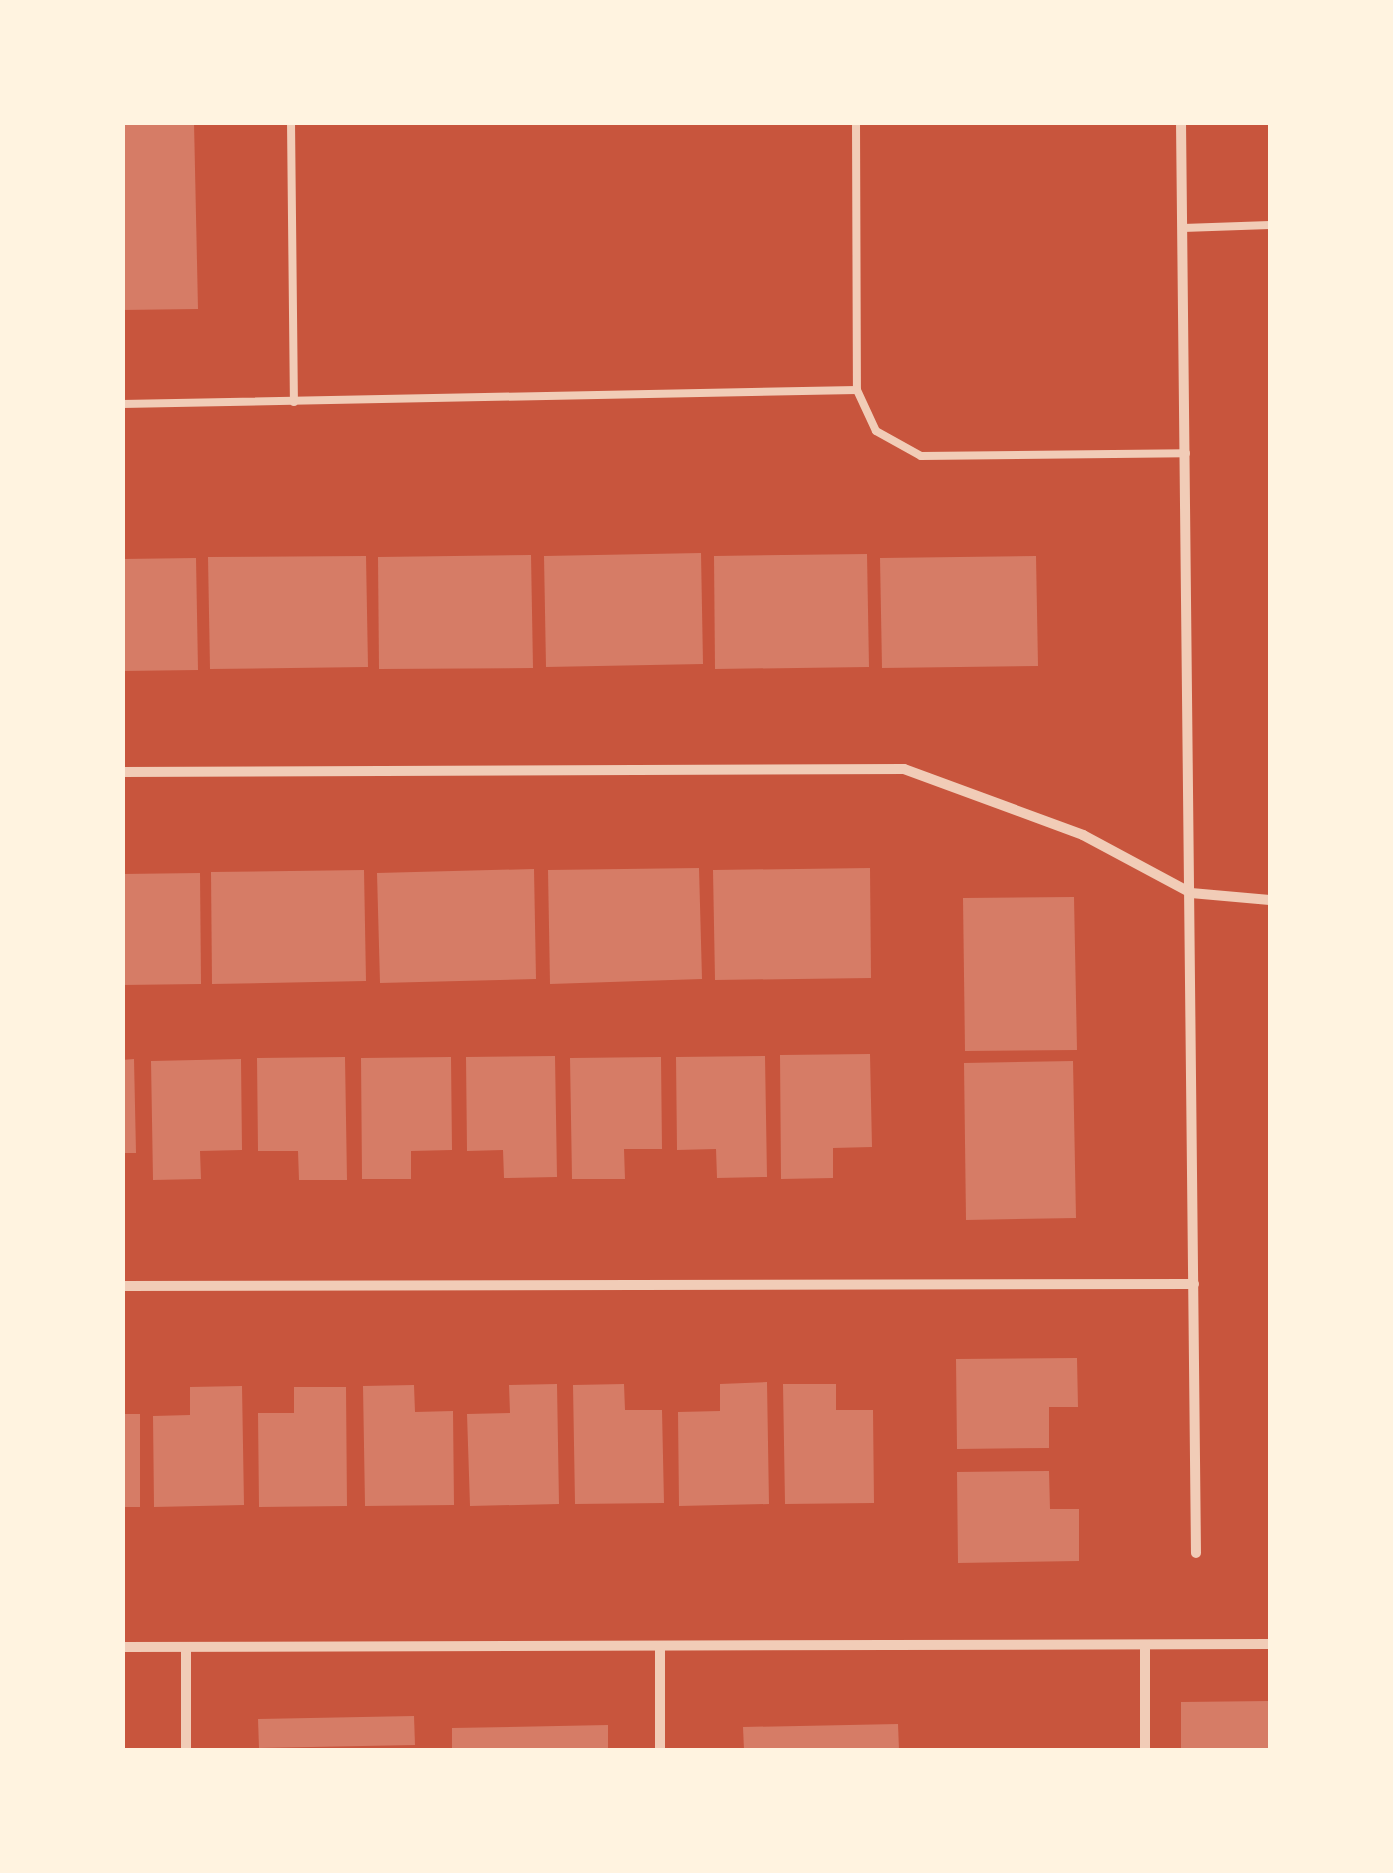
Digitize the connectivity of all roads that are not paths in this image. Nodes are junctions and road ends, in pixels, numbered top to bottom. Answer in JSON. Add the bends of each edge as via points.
{"nodes":[{"id":1,"x":292,"y":122,"type":"edge"},
{"id":2,"x":856,"y":122,"type":"edge"},
{"id":3,"x":1182,"y":122,"type":"edge"},
{"id":4,"x":1270,"y":225,"type":"edge"},
{"id":5,"x":1183,"y":228,"type":"junction"},
{"id":6,"x":857,"y":390,"type":"junction"},
{"id":7,"x":294,"y":402,"type":"junction"},
{"id":8,"x":122,"y":404,"type":"edge"},
{"id":9,"x":1186,"y":454,"type":"junction"},
{"id":10,"x":122,"y":772,"type":"edge"},
{"id":11,"x":1191,"y":893,"type":"junction"},
{"id":12,"x":1270,"y":900,"type":"edge"},
{"id":13,"x":1194,"y":1284,"type":"junction"},
{"id":14,"x":122,"y":1286,"type":"edge"},
{"id":15,"x":1196,"y":1553,"type":"dead end"},
{"id":16,"x":1270,"y":1644,"type":"edge"},
{"id":17,"x":1145,"y":1645,"type":"junction"},
{"id":18,"x":660,"y":1646,"type":"junction"},
{"id":19,"x":122,"y":1647,"type":"edge"},
{"id":20,"x":186,"y":1647,"type":"junction"},
{"id":21,"x":186,"y":1750,"type":"edge"},
{"id":22,"x":660,"y":1750,"type":"edge"},
{"id":23,"x":1145,"y":1750,"type":"edge"}],
"edges":[{"from":1,"to":7,"type":"lane"},
{"from":2,"to":6,"type":"lane"},
{"from":3,"to":5,"type":"street"},
{"from":4,"to":5,"type":"lane"},
{"from":5,"to":9,"type":"street"},
{"from":6,"to":7,"type":"lane"},
{"from":6,"to":9,"type":"lane","via":[[876,430],[921,456]]},
{"from":7,"to":8,"type":"lane"},
{"from":9,"to":11,"type":"street"},
{"from":10,"to":11,"type":"street","via":[[904,769],[1083,835]]},
{"from":11,"to":12,"type":"street"},
{"from":11,"to":13,"type":"street"},
{"from":13,"to":14,"type":"street"},
{"from":13,"to":15,"type":"street"},
{"from":16,"to":17,"type":"street"},
{"from":17,"to":18,"type":"street"},
{"from":17,"to":23,"type":"street"},
{"from":18,"to":20,"type":"street"},
{"from":18,"to":22,"type":"street"},
{"from":19,"to":20,"type":"street"},
{"from":20,"to":21,"type":"street"}]}
